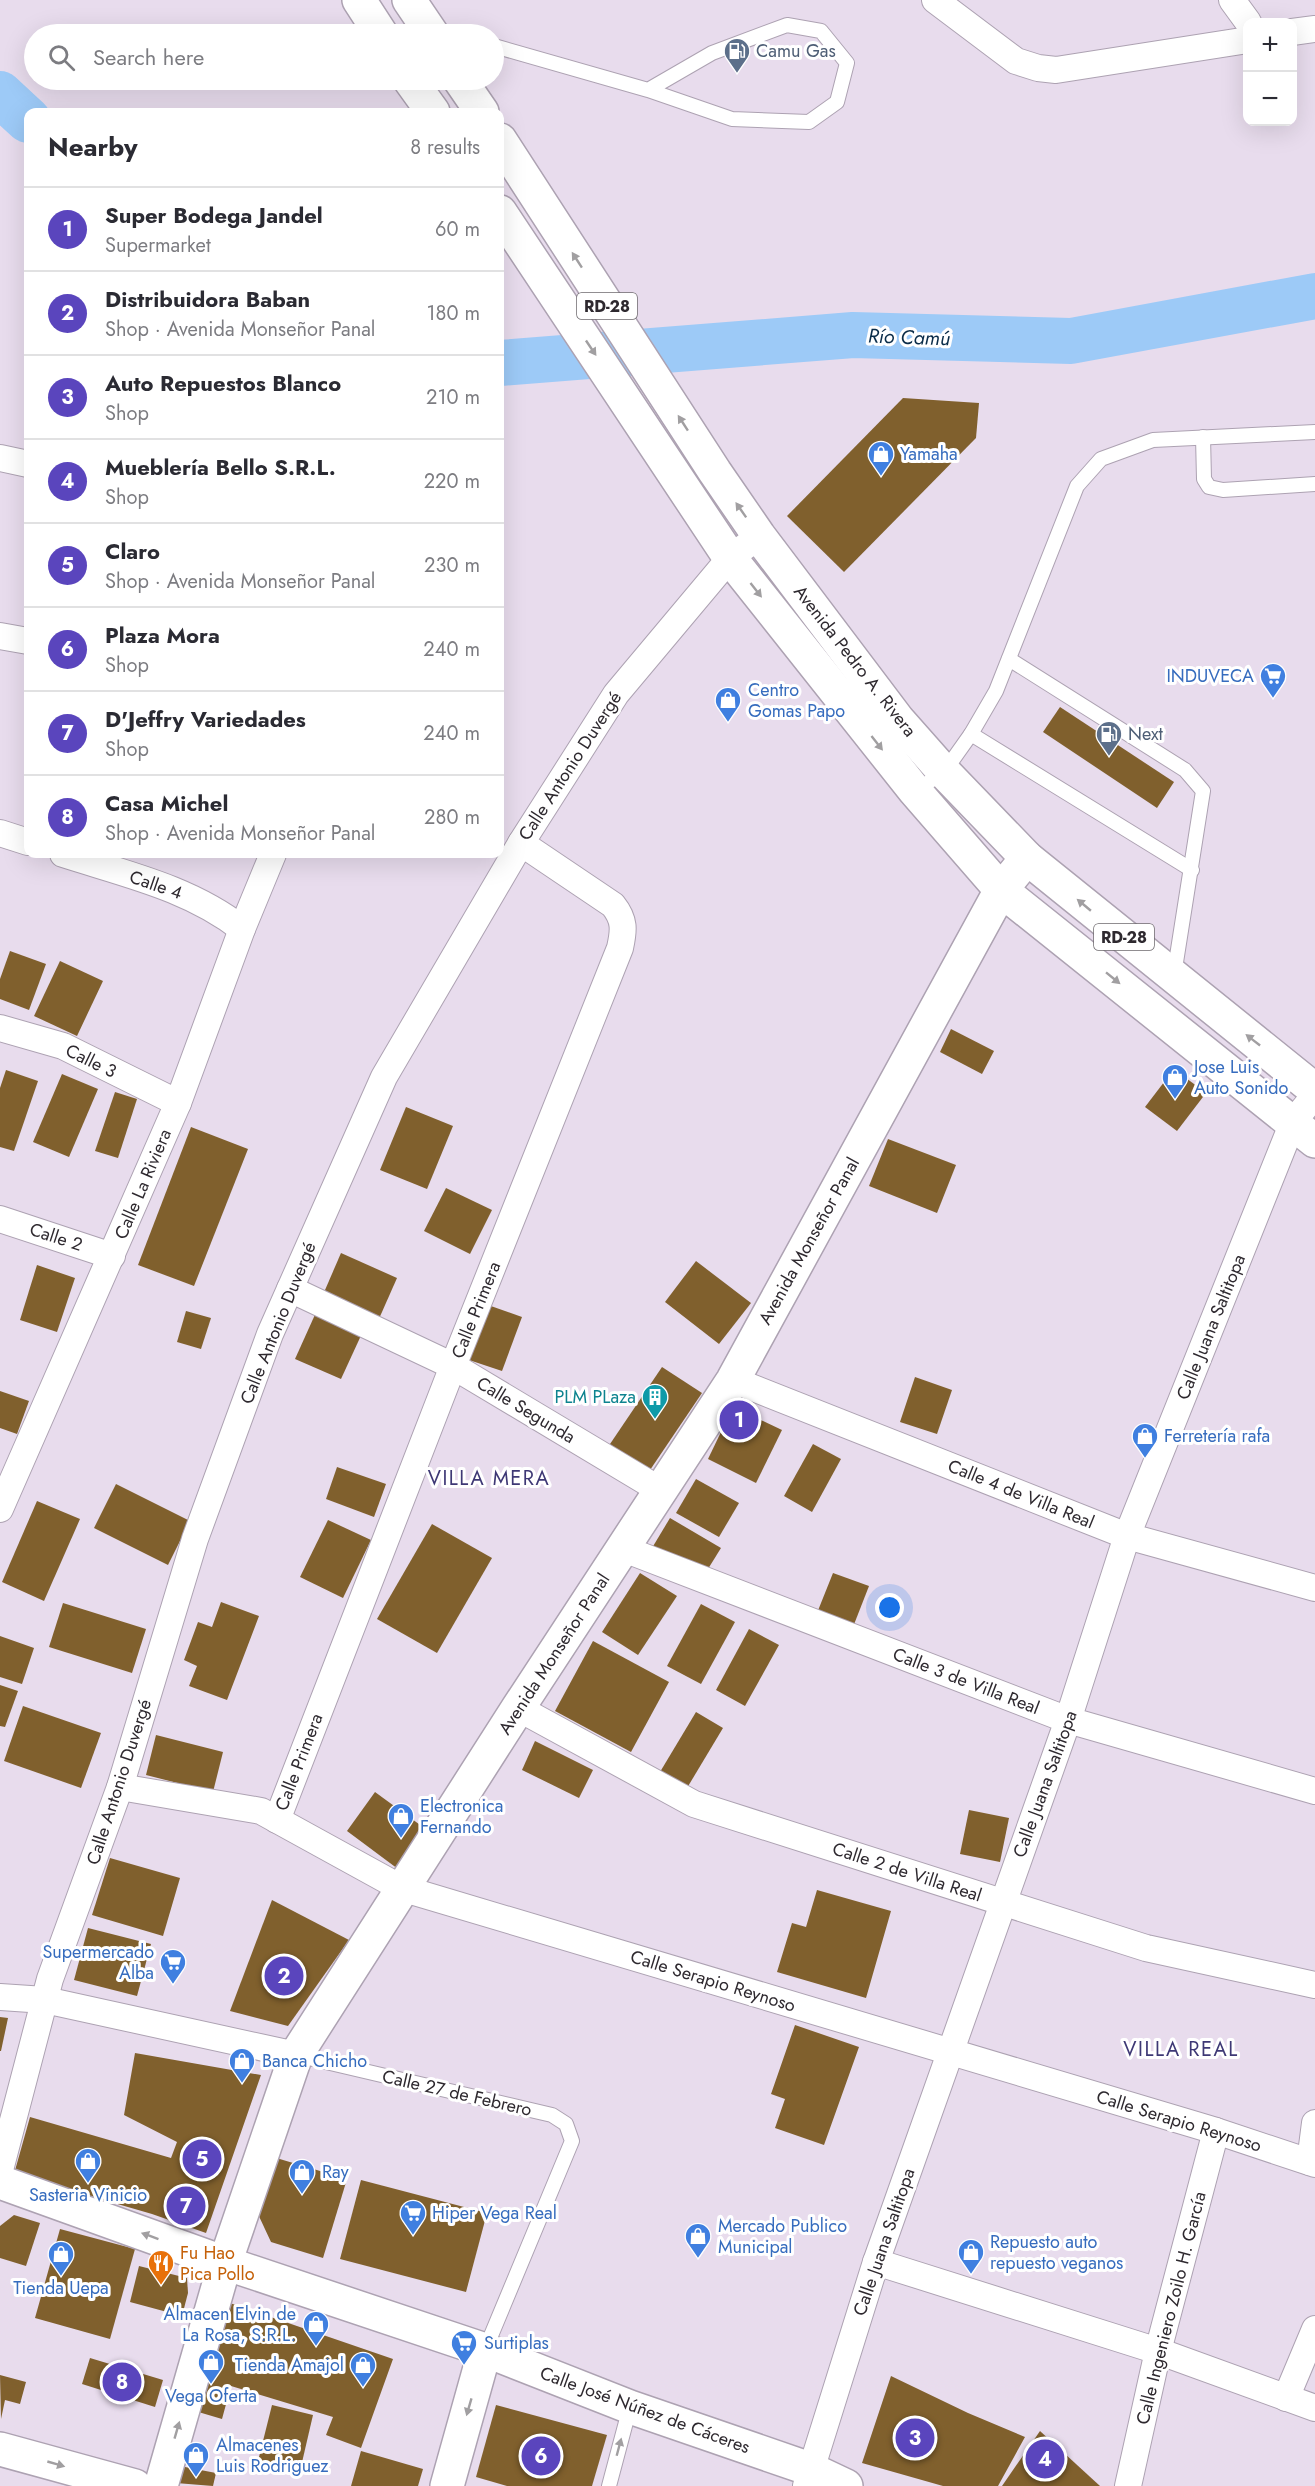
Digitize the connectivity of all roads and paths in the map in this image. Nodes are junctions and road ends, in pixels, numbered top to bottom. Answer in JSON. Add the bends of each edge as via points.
{"nodes":[{"id":1,"x":410,"y":0,"type":"edge"},
{"id":2,"x":935,"y":0,"type":"edge"},
{"id":3,"x":1232,"y":0,"type":"edge"},
{"id":4,"x":360,"y":1,"type":"edge"},
{"id":5,"x":1245,"y":18,"type":"edge"},
{"id":6,"x":375,"y":24,"type":"edge"},
{"id":7,"x":428,"y":24,"type":"edge"},
{"id":8,"x":1315,"y":29,"type":"edge"},
{"id":9,"x":1297,"y":31,"type":"edge"},
{"id":10,"x":1243,"y":41,"type":"edge"},
{"id":11,"x":504,"y":49,"type":"edge"},
{"id":12,"x":417,"y":90,"type":"edge"},
{"id":13,"x":467,"y":90,"type":"edge"},
{"id":14,"x":648,"y":90,"type":"junction"},
{"id":15,"x":429,"y":108,"type":"edge"},
{"id":16,"x":479,"y":108,"type":"edge"},
{"id":17,"x":504,"y":146,"type":"edge"},
{"id":18,"x":504,"y":218,"type":"edge"},
{"id":19,"x":1315,"y":432,"type":"edge"},
{"id":20,"x":1203,"y":437,"type":"junction"},
{"id":21,"x":0,"y":458,"type":"edge"},
{"id":22,"x":24,"y":463,"type":"edge"},
{"id":23,"x":1315,"y":484,"type":"edge"},
{"id":24,"x":759,"y":536,"type":"junction"},
{"id":25,"x":730,"y":558,"type":"junction"},
{"id":26,"x":0,"y":636,"type":"edge"},
{"id":27,"x":24,"y":640,"type":"edge"},
{"id":28,"x":1009,"y":659,"type":"junction"},
{"id":29,"x":971,"y":734,"type":"junction"},
{"id":30,"x":944,"y":772,"type":"junction"},
{"id":31,"x":915,"y":791,"type":"junction"},
{"id":32,"x":0,"y":833,"type":"edge"},
{"id":33,"x":24,"y":841,"type":"edge"},
{"id":34,"x":521,"y":843,"type":"junction"},
{"id":35,"x":75,"y":858,"type":"edge"},
{"id":36,"x":271,"y":858,"type":"edge"},
{"id":37,"x":1027,"y":858,"type":"junction"},
{"id":38,"x":1192,"y":870,"type":"junction"},
{"id":39,"x":1001,"y":890,"type":"junction"},
{"id":40,"x":242,"y":929,"type":"junction"},
{"id":41,"x":1173,"y":977,"type":"junction"},
{"id":42,"x":0,"y":1028,"type":"edge"},
{"id":43,"x":1315,"y":1090,"type":"edge"},
{"id":44,"x":1315,"y":1095,"type":"edge"},
{"id":45,"x":178,"y":1103,"type":"junction"},
{"id":46,"x":1304,"y":1131,"type":"edge"},
{"id":47,"x":0,"y":1219,"type":"edge"},
{"id":48,"x":112,"y":1256,"type":"junction"},
{"id":49,"x":290,"y":1289,"type":"junction"},
{"id":50,"x":453,"y":1366,"type":"junction"},
{"id":51,"x":733,"y":1380,"type":"junction"},
{"id":52,"x":7,"y":1474,"type":"edge"},
{"id":53,"x":660,"y":1490,"type":"junction"},
{"id":54,"x":0,"y":1509,"type":"edge"},
{"id":55,"x":1127,"y":1536,"type":"junction"},
{"id":56,"x":624,"y":1548,"type":"junction"},
{"id":57,"x":1315,"y":1588,"type":"edge"},
{"id":58,"x":518,"y":1708,"type":"junction"},
{"id":59,"x":1068,"y":1720,"type":"junction"},
{"id":60,"x":120,"y":1787,"type":"junction"},
{"id":61,"x":1315,"y":1791,"type":"edge"},
{"id":62,"x":277,"y":1820,"type":"junction"},
{"id":63,"x":401,"y":1888,"type":"junction"},
{"id":64,"x":1002,"y":1903,"type":"junction"},
{"id":65,"x":1315,"y":1985,"type":"edge"},
{"id":66,"x":0,"y":1997,"type":"edge"},
{"id":67,"x":45,"y":2000,"type":"junction"},
{"id":68,"x":950,"y":2052,"type":"junction"},
{"id":69,"x":296,"y":2055,"type":"junction"},
{"id":70,"x":1315,"y":2123,"type":"edge"},
{"id":71,"x":1216,"y":2131,"type":"junction"},
{"id":72,"x":1312,"y":2163,"type":"edge"},
{"id":73,"x":0,"y":2170,"type":"edge"},
{"id":74,"x":0,"y":2182,"type":"edge"},
{"id":75,"x":876,"y":2262,"type":"junction"},
{"id":76,"x":225,"y":2264,"type":"junction"},
{"id":77,"x":1315,"y":2330,"type":"edge"},
{"id":78,"x":485,"y":2350,"type":"junction"},
{"id":79,"x":1158,"y":2351,"type":"junction"},
{"id":80,"x":1286,"y":2398,"type":"junction"},
{"id":81,"x":630,"y":2407,"type":"junction"},
{"id":82,"x":1315,"y":2408,"type":"edge"},
{"id":83,"x":0,"y":2449,"type":"edge"},
{"id":84,"x":808,"y":2477,"type":"edge"},
{"id":85,"x":135,"y":2486,"type":"edge"},
{"id":86,"x":161,"y":2486,"type":"edge"},
{"id":87,"x":447,"y":2486,"type":"edge"},
{"id":88,"x":609,"y":2486,"type":"edge"},
{"id":89,"x":846,"y":2486,"type":"edge"},
{"id":90,"x":1128,"y":2486,"type":"edge"}],
"edges":[{"from":1,"to":7,"type":"main road"},
{"from":2,"to":10,"type":"street","via":[[1016,62],[1038,68],[1056,70]]},
{"from":3,"to":5,"type":"street"},
{"from":4,"to":6,"type":"main road"},
{"from":8,"to":9,"type":"street"},
{"from":11,"to":14,"type":"lane"},
{"from":12,"to":15,"type":"main road"},
{"from":13,"to":16,"type":"main road"},
{"from":14,"to":14,"type":"lane","via":[[732,119],[809,122],[837,102],[847,63],[821,31],[787,25],[711,53]]},
{"from":24,"to":17,"type":"main road","name":"Avenida Pedro A. Rivera","number":"RD-28","one_way":true},
{"from":18,"to":25,"type":"main road","name":"Avenida Pedro A. Rivera","number":"RD-28","one_way":true},
{"from":19,"to":20,"type":"lane"},
{"from":20,"to":23,"type":"lane","via":[[1204,479],[1209,487],[1223,490]]},
{"from":20,"to":28,"type":"lane","via":[[1153,440],[1101,459],[1077,486]]},
{"from":21,"to":22,"type":"street"},
{"from":24,"to":25,"type":"street","name":"Calle Antonio Duvergé"},
{"from":24,"to":30,"type":"main road","name":"Avenida Pedro A. Rivera","number":"RD-28","via":[[898,720]]},
{"from":25,"to":31,"type":"main road","name":"Avenida Pedro A. Rivera","number":"RD-28","one_way":true},
{"from":25,"to":34,"type":"street","name":"Calle Antonio Duvergé","via":[[616,694]]},
{"from":26,"to":27,"type":"street"},
{"from":28,"to":29,"type":"lane"},
{"from":28,"to":38,"type":"lane","via":[[1185,770],[1203,791]]},
{"from":29,"to":30,"type":"lane"},
{"from":29,"to":38,"type":"lane"},
{"from":30,"to":31,"type":"lane"},
{"from":30,"to":37,"type":"main road","name":"Avenida Pedro A. Rivera","number":"RD-28"},
{"from":31,"to":39,"type":"main road","name":"Avenida Pedro A. Rivera","number":"RD-28"},
{"from":32,"to":33,"type":"street"},
{"from":34,"to":49,"type":"street","name":"Calle Antonio Duvergé","via":[[384,1077]]},
{"from":34,"to":50,"type":"street","name":"Calle Primera","via":[[614,905],[624,927],[620,948]]},
{"from":35,"to":40,"type":"street","name":"Calle 4","via":[[184,893]]},
{"from":36,"to":40,"type":"street","name":"Calle La Riviera"},
{"from":37,"to":39,"type":"main road","name":"Avenida Monseñor Panal"},
{"from":41,"to":37,"type":"main road","name":"Avenida Pedro A. Rivera","number":"RD-28","one_way":true},
{"from":38,"to":41,"type":"lane"},
{"from":39,"to":46,"type":"main road","name":"Avenida Pedro A. Rivera","number":"RD-28","one_way":true},
{"from":39,"to":51,"type":"main road","name":"Avenida Monseñor Panal"},
{"from":40,"to":45,"type":"street","name":"Calle La Riviera"},
{"from":43,"to":41,"type":"main road","name":"Avenida Pedro A. Rivera","number":"RD-28","one_way":true},
{"from":42,"to":45,"type":"street","name":"Calle 3","via":[[63,1046]]},
{"from":44,"to":46,"type":"street","name":"Calle Juana Saltitopa"},
{"from":45,"to":48,"type":"street","name":"Calle La Riviera"},
{"from":46,"to":55,"type":"street","name":"Calle Juana Saltitopa"},
{"from":47,"to":48,"type":"street","name":"Calle 2"},
{"from":48,"to":52,"type":"street","name":"Calle La Riviera"},
{"from":49,"to":50,"type":"street","name":"Calle Segunda"},
{"from":49,"to":60,"type":"street","name":"Calle Antonio Duvergé","via":[[195,1539]]},
{"from":50,"to":53,"type":"street","name":"Calle Segunda"},
{"from":50,"to":62,"type":"street","name":"Calle Primera"},
{"from":51,"to":53,"type":"main road","name":"Avenida Monseñor Panal"},
{"from":51,"to":55,"type":"street","name":"Calle 4 de Villa Real"},
{"from":52,"to":54,"type":"street","name":"Calle La Riviera"},
{"from":53,"to":56,"type":"main road","name":"Avenida Monseñor Panal"},
{"from":55,"to":57,"type":"street","name":"Calle 4 de Villa Real"},
{"from":55,"to":59,"type":"street","name":"Calle Juana Saltitopa"},
{"from":56,"to":58,"type":"main road","name":"Avenida Monseñor Panal"},
{"from":56,"to":59,"type":"street","name":"Calle 3 de Villa Real"},
{"from":58,"to":63,"type":"main road","name":"Avenida Monseñor Panal"},
{"from":58,"to":64,"type":"street","name":"Calle 2 de Villa Real","via":[[694,1804]]},
{"from":59,"to":61,"type":"street","name":"Calle 3 de Villa Real"},
{"from":59,"to":64,"type":"street","name":"Calle Juana Saltitopa"},
{"from":60,"to":62,"type":"street","name":"Calle Serapio Reynoso","via":[[261,1811]]},
{"from":60,"to":67,"type":"street","name":"Calle Antonio Duvergé"},
{"from":62,"to":63,"type":"street","name":"Calle Serapio Reynoso"},
{"from":63,"to":68,"type":"street","name":"Calle Serapio Reynoso"},
{"from":63,"to":69,"type":"main road","name":"Avenida Monseñor Panal"},
{"from":64,"to":65,"type":"street","name":"Calle 2 de Villa Real","via":[[1146,1948]]},
{"from":64,"to":68,"type":"street","name":"Calle Juana Saltitopa"},
{"from":66,"to":67,"type":"street","name":"Calle 27 de Febrero"},
{"from":67,"to":69,"type":"street","name":"Calle 27 de Febrero"},
{"from":67,"to":73,"type":"street","name":"Calle Antonio Duvergé"},
{"from":68,"to":71,"type":"street","name":"Calle Serapio Reynoso"},
{"from":68,"to":75,"type":"street","name":"Calle Juana Saltitopa"},
{"from":69,"to":76,"type":"main road","name":"Avenida Monseñor Panal"},
{"from":69,"to":78,"type":"lane","name":"Calle 27 de Febrero","via":[[552,2115],[566,2124],[572,2141]]},
{"from":70,"to":72,"type":"street"},
{"from":71,"to":72,"type":"street","name":"Calle Serapio Reynoso"},
{"from":71,"to":79,"type":"street","name":"Calle Ingeniero Zoilo H. García"},
{"from":76,"to":74,"type":"main road","name":"Calle José Núñez de Cáceres","one_way":true},
{"from":75,"to":79,"type":"street"},
{"from":75,"to":84,"type":"street","name":"Calle Juana Saltitopa"},
{"from":76,"to":78,"type":"main road","name":"Calle José Núñez de Cáceres"},
{"from":86,"to":76,"type":"main road","name":"Avenida Monseñor Panal","one_way":true},
{"from":77,"to":80,"type":"street"},
{"from":78,"to":81,"type":"main road","name":"Calle José Núñez de Cáceres"},
{"from":78,"to":87,"type":"main road","one_way":true},
{"from":79,"to":80,"type":"street"},
{"from":79,"to":90,"type":"street","name":"Calle Ingeniero Zoilo H. García"},
{"from":80,"to":82,"type":"street"},
{"from":81,"to":84,"type":"main road","name":"Calle José Núñez de Cáceres"},
{"from":88,"to":81,"type":"lane","one_way":true},
{"from":83,"to":85,"type":"main road","one_way":true},
{"from":84,"to":89,"type":"main road","name":"Calle José Núñez de Cáceres"}]}
